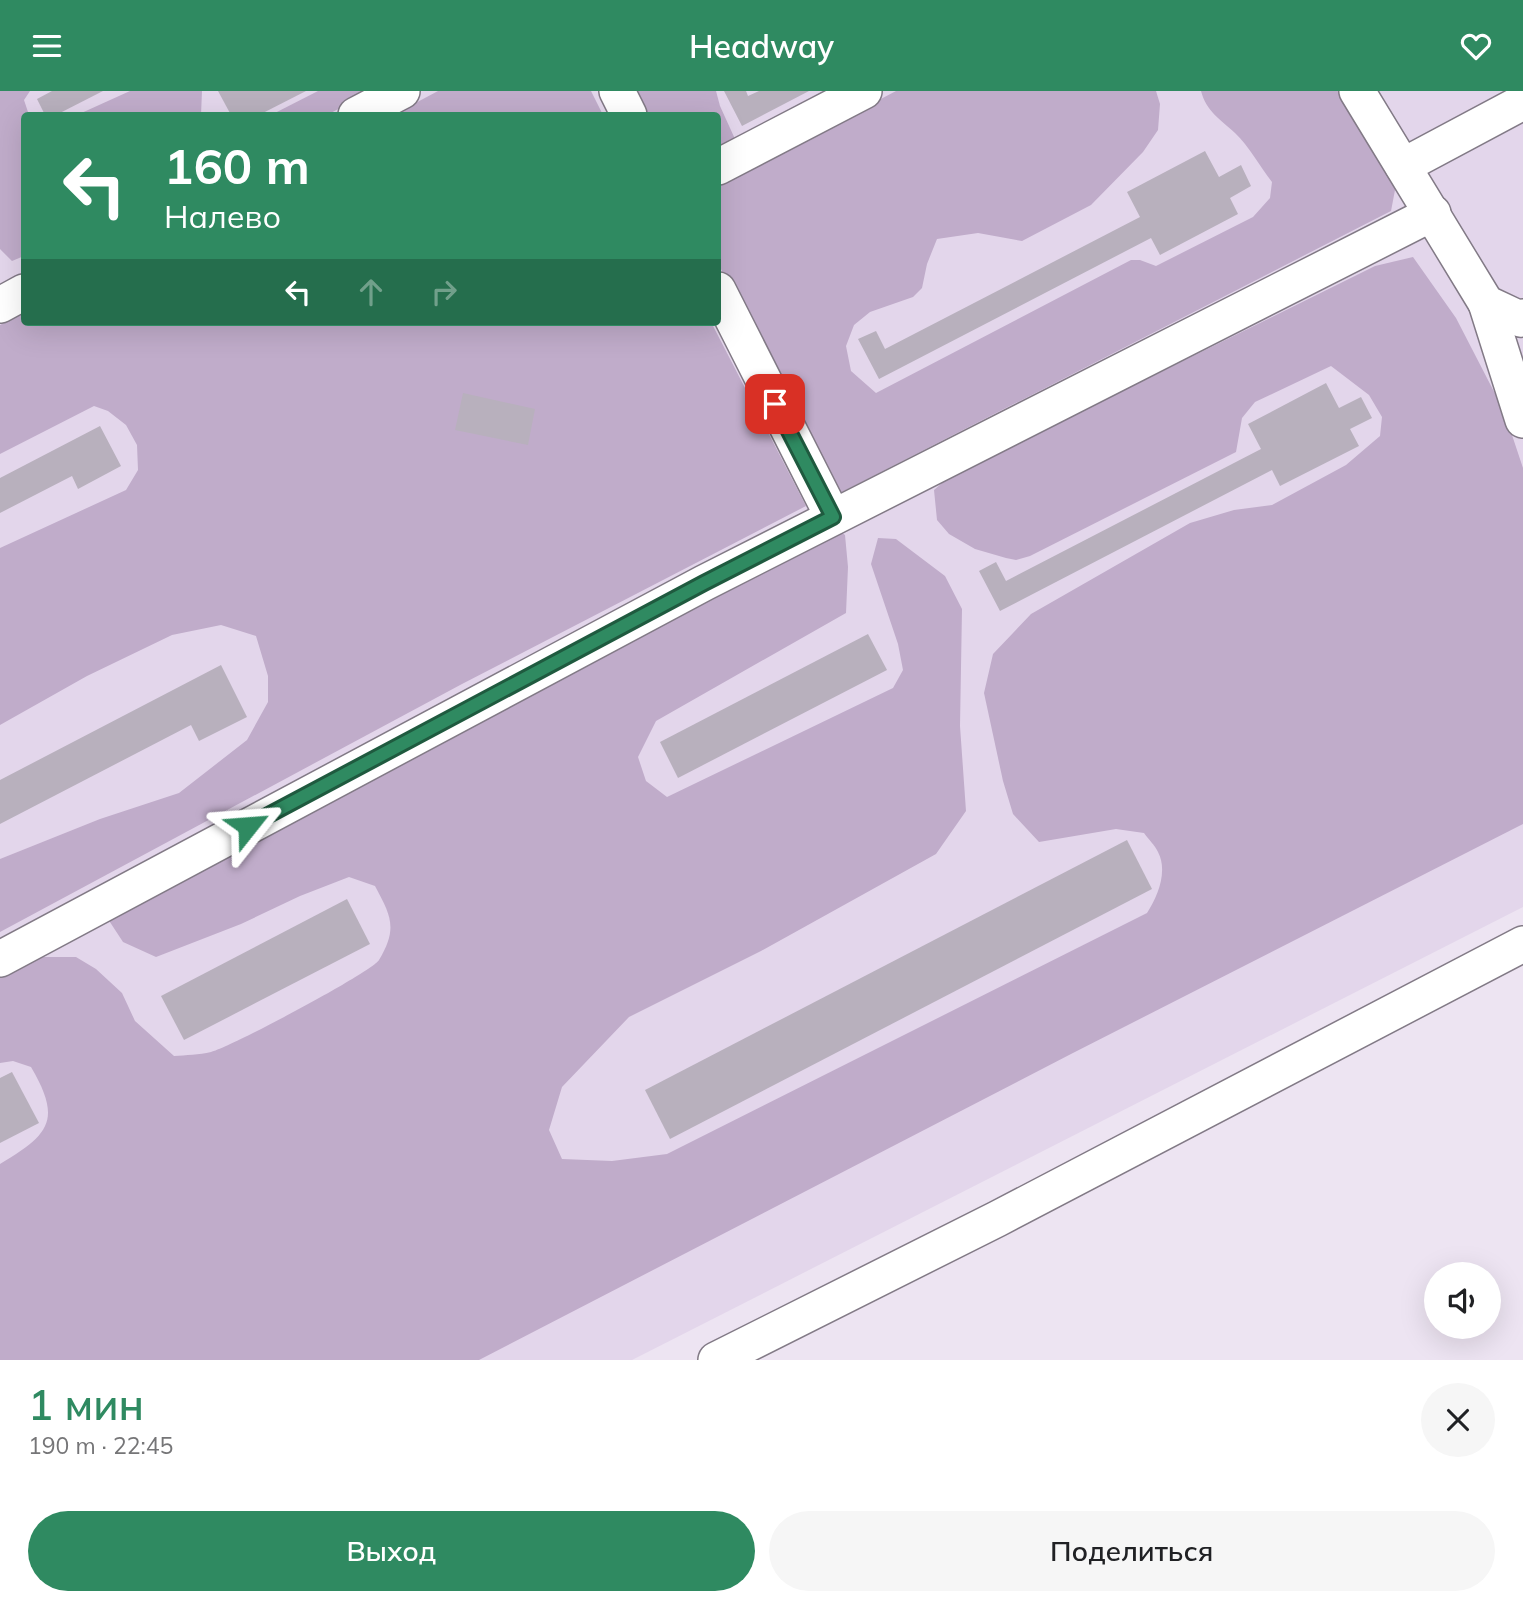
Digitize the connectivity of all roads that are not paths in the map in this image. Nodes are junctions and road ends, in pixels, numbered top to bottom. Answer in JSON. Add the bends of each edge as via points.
{"nodes":[{"id":1,"x":402,"y":91,"type":"edge"},
{"id":2,"x":617,"y":91,"type":"edge"},
{"id":3,"x":864,"y":91,"type":"edge"},
{"id":4,"x":1357,"y":91,"type":"edge"},
{"id":5,"x":1523,"y":102,"type":"edge"},
{"id":6,"x":362,"y":112,"type":"edge"},
{"id":7,"x":628,"y":112,"type":"edge"},
{"id":8,"x":721,"y":165,"type":"edge"},
{"id":9,"x":1403,"y":166,"type":"junction"},
{"id":10,"x":1433,"y":213,"type":"junction"},
{"id":11,"x":21,"y":294,"type":"edge"},
{"id":12,"x":721,"y":296,"type":"edge"},
{"id":13,"x":1486,"y":303,"type":"junction"},
{"id":14,"x":0,"y":305,"type":"edge"},
{"id":15,"x":1523,"y":317,"type":"edge"},
{"id":16,"x":1523,"y":420,"type":"edge"},
{"id":17,"x":833,"y":517,"type":"junction"},
{"id":18,"x":1523,"y":944,"type":"edge"},
{"id":19,"x":0,"y":959,"type":"edge"},
{"id":20,"x":716,"y":1360,"type":"edge"}],
"edges":[{"from":1,"to":6,"type":"lane"},
{"from":2,"to":7,"type":"lane"},
{"from":3,"to":8,"type":"lane"},
{"from":4,"to":9,"type":"lane"},
{"from":5,"to":9,"type":"lane"},
{"from":9,"to":10,"type":"lane"},
{"from":10,"to":13,"type":"lane"},
{"from":10,"to":17,"type":"lane"},
{"from":11,"to":14,"type":"lane"},
{"from":12,"to":17,"type":"lane"},
{"from":13,"to":15,"type":"lane"},
{"from":13,"to":16,"type":"lane"},
{"from":17,"to":19,"type":"lane"},
{"from":18,"to":20,"type":"lane"}]}
